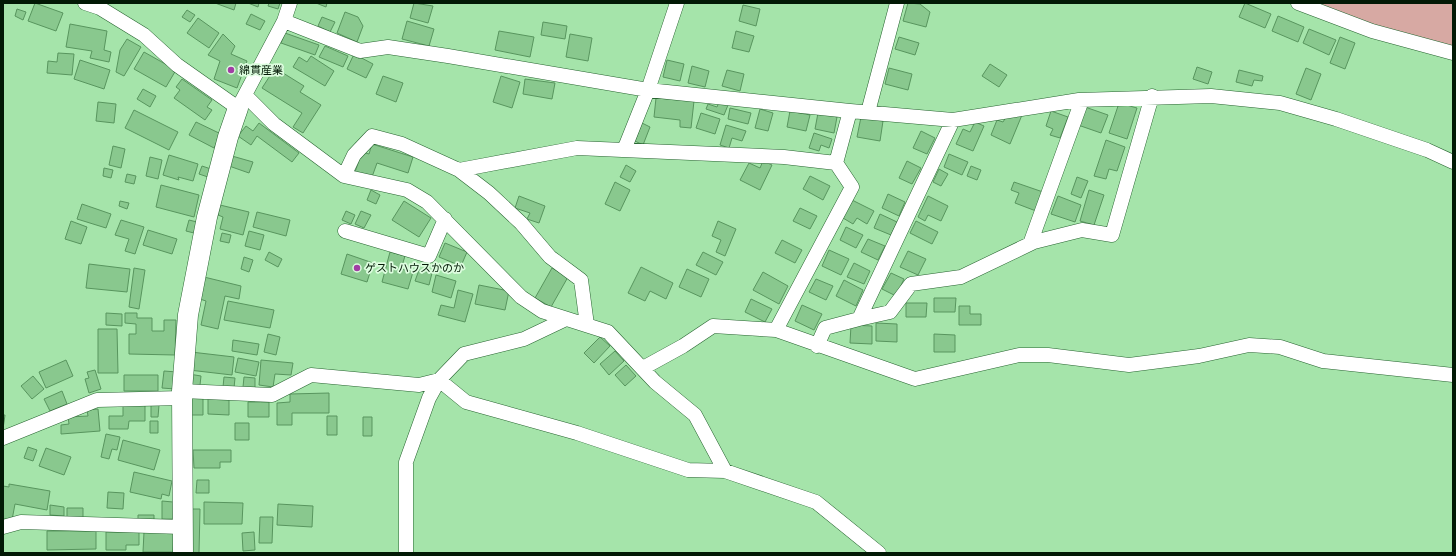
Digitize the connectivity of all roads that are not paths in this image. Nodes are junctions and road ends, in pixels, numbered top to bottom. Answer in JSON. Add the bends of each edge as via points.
{"nodes":[{"id":1,"x":85,"y":3,"type":"edge"},
{"id":2,"x":290,"y":3,"type":"edge"},
{"id":3,"x":677,"y":3,"type":"edge"},
{"id":4,"x":897,"y":3,"type":"edge"},
{"id":5,"x":1298,"y":3,"type":"edge"},
{"id":6,"x":284,"y":21,"type":"junction"},
{"id":7,"x":1453,"y":53,"type":"edge"},
{"id":8,"x":648,"y":90,"type":"junction"},
{"id":9,"x":1152,"y":96,"type":"junction"},
{"id":10,"x":1082,"y":100,"type":"junction"},
{"id":11,"x":241,"y":102,"type":"junction"},
{"id":12,"x":850,"y":111,"type":"junction"},
{"id":13,"x":868,"y":112,"type":"junction"},
{"id":14,"x":953,"y":120,"type":"junction"},
{"id":15,"x":624,"y":150,"type":"junction"},
{"id":16,"x":1453,"y":162,"type":"edge"},
{"id":17,"x":836,"y":163,"type":"junction"},
{"id":18,"x":459,"y":170,"type":"junction"},
{"id":19,"x":344,"y":176,"type":"junction"},
{"id":20,"x":444,"y":219,"type":"junction"},
{"id":21,"x":345,"y":231,"type":"dead end"},
{"id":22,"x":1030,"y":244,"type":"junction"},
{"id":23,"x":566,"y":319,"type":"junction"},
{"id":24,"x":859,"y":319,"type":"junction"},
{"id":25,"x":587,"y":325,"type":"junction"},
{"id":26,"x":776,"y":330,"type":"junction"},
{"id":27,"x":817,"y":346,"type":"junction"},
{"id":28,"x":643,"y":368,"type":"junction"},
{"id":29,"x":1453,"y":375,"type":"edge"},
{"id":30,"x":439,"y":380,"type":"junction"},
{"id":31,"x":182,"y":394,"type":"junction"},
{"id":32,"x":3,"y":438,"type":"edge"},
{"id":33,"x":725,"y":471,"type":"junction"},
{"id":34,"x":182,"y":527,"type":"junction"},
{"id":35,"x":3,"y":528,"type":"edge"},
{"id":36,"x":183,"y":553,"type":"edge"},
{"id":37,"x":406,"y":553,"type":"edge"},
{"id":38,"x":879,"y":553,"type":"edge"}],
"edges":[{"from":1,"to":11,"type":"street","via":[[100,8],[144,35],[177,65]]},
{"from":2,"to":6,"type":"street"},
{"from":3,"to":8,"type":"street"},
{"from":4,"to":13,"type":"street"},
{"from":5,"to":7,"type":"street","via":[[1372,31]]},
{"from":6,"to":8,"type":"street","via":[[360,51],[396,48]]},
{"from":6,"to":11,"type":"street"},
{"from":8,"to":12,"type":"street"},
{"from":8,"to":15,"type":"street"},
{"from":9,"to":10,"type":"street"},
{"from":9,"to":16,"type":"street","via":[[1211,96],[1280,102],[1412,145]]},
{"from":9,"to":22,"type":"street","via":[[1112,235],[1082,230]]},
{"from":10,"to":14,"type":"street"},
{"from":10,"to":22,"type":"street"},
{"from":11,"to":19,"type":"street"},
{"from":11,"to":31,"type":"street","via":[[228,137],[207,217],[188,315]]},
{"from":12,"to":13,"type":"street"},
{"from":12,"to":17,"type":"street"},
{"from":13,"to":14,"type":"street"},
{"from":14,"to":24,"type":"street"},
{"from":15,"to":17,"type":"street","via":[[784,157]]},
{"from":15,"to":18,"type":"street","via":[[577,148]]},
{"from":17,"to":26,"type":"street","via":[[852,187]]},
{"from":18,"to":19,"type":"street","via":[[402,144],[372,136],[354,155]]},
{"from":18,"to":25,"type":"street","via":[[489,193],[521,223],[550,257],[581,280]]},
{"from":19,"to":20,"type":"street","via":[[407,190],[427,202]]},
{"from":20,"to":21,"type":"street","via":[[429,256]]},
{"from":20,"to":23,"type":"street","via":[[520,297],[542,311]]},
{"from":22,"to":24,"type":"street","via":[[961,278],[911,284],[890,312]]},
{"from":23,"to":25,"type":"street"},
{"from":23,"to":30,"type":"street","via":[[524,338],[464,354]]},
{"from":24,"to":27,"type":"street","via":[[825,328]]},
{"from":25,"to":28,"type":"street","via":[[608,332]]},
{"from":26,"to":27,"type":"street"},
{"from":26,"to":28,"type":"street","via":[[713,326]]},
{"from":27,"to":29,"type":"street","via":[[915,379],[1019,355],[1048,355],[1129,365],[1199,356],[1249,345],[1280,347],[1323,361]]},
{"from":28,"to":33,"type":"street","via":[[695,415]]},
{"from":30,"to":31,"type":"street","via":[[419,385],[311,375],[272,395]]},
{"from":30,"to":33,"type":"street","via":[[466,402],[578,433],[688,470]]},
{"from":30,"to":37,"type":"street","via":[[429,398],[406,462]]},
{"from":31,"to":32,"type":"street","via":[[97,400]]},
{"from":31,"to":34,"type":"street"},
{"from":33,"to":38,"type":"street","via":[[816,502]]},
{"from":34,"to":35,"type":"street","via":[[21,522]]},
{"from":34,"to":36,"type":"street"}]}
